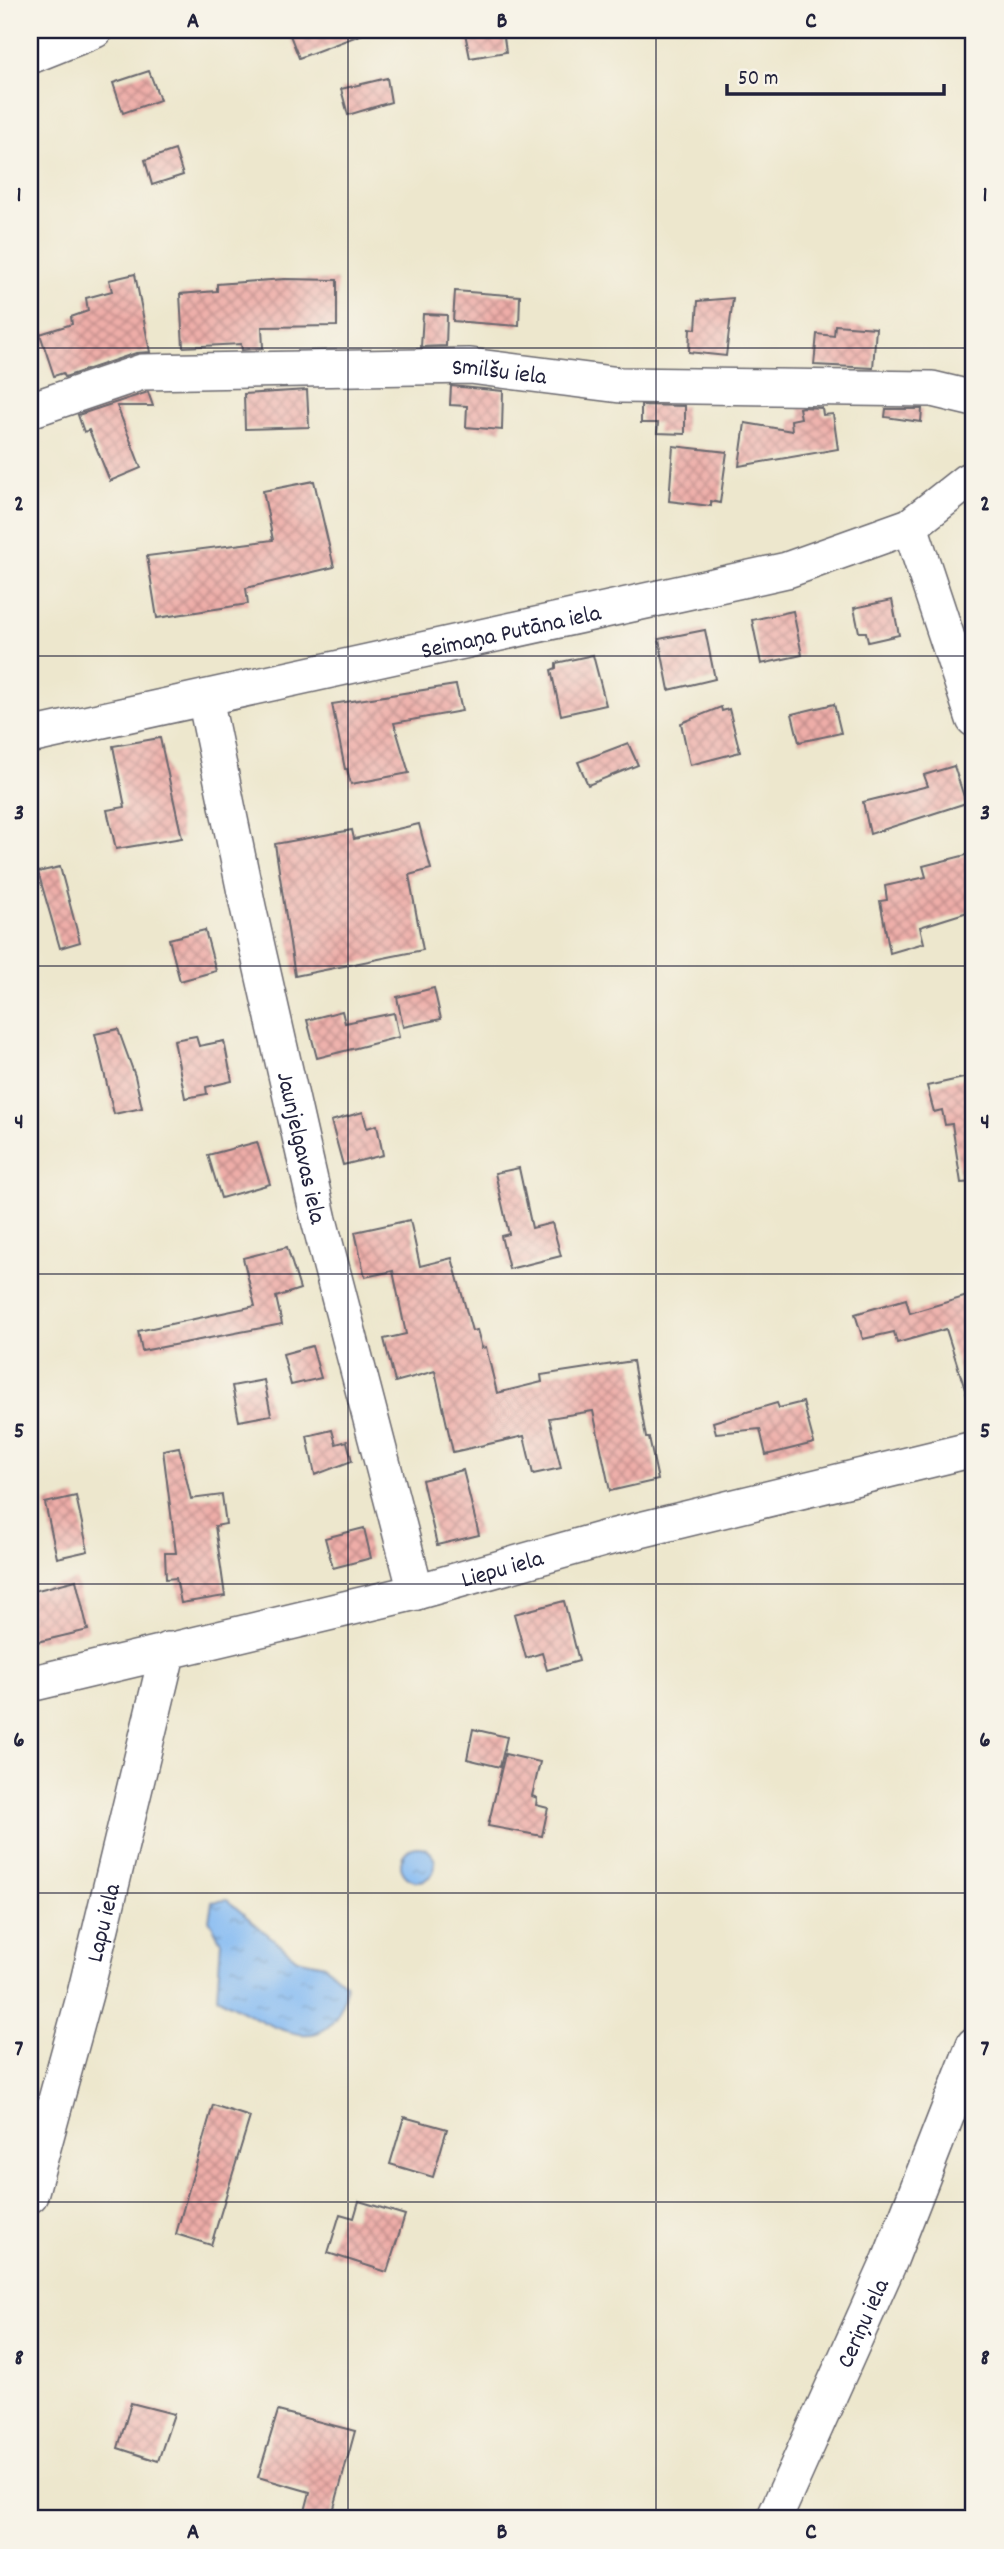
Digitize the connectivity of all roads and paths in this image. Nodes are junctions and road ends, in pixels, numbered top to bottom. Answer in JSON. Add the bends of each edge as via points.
{"nodes":[{"id":1,"x":94,"y":30,"type":"edge"},
{"id":2,"x":32,"y":47,"type":"edge"},
{"id":3,"x":974,"y":400,"type":"edge"},
{"id":4,"x":30,"y":410,"type":"edge"},
{"id":5,"x":974,"y":480,"type":"edge"},
{"id":6,"x":910,"y":526,"type":"junction"},
{"id":7,"x":205,"y":698,"type":"junction"},
{"id":8,"x":974,"y":719,"type":"edge"},
{"id":9,"x":30,"y":736,"type":"edge"},
{"id":10,"x":974,"y":1449,"type":"edge"},
{"id":11,"x":416,"y":1592,"type":"junction"},
{"id":12,"x":168,"y":1650,"type":"junction"},
{"id":13,"x":30,"y":1684,"type":"edge"},
{"id":14,"x":974,"y":2045,"type":"edge"},
{"id":15,"x":30,"y":2195,"type":"edge"},
{"id":16,"x":774,"y":2519,"type":"edge"}],
"edges":[{"from":1,"to":2,"type":"street"},
{"from":3,"to":4,"type":"street","name":"Smilšu iela","via":[[932,389],[620,385],[470,366],[142,372]]},
{"from":5,"to":6,"type":"street","name":"Seimaņa Putāna iela"},
{"from":6,"to":7,"type":"street","name":"Seimaņa Putāna iela","via":[[787,570]]},
{"from":6,"to":8,"type":"street"},
{"from":7,"to":9,"type":"street","name":"Seimaņa Putāna iela"},
{"from":7,"to":11,"type":"street","name":"Jaunjelgavas iela","via":[[319,1220]]},
{"from":10,"to":11,"type":"street","name":"Liepu iela","via":[[607,1538]]},
{"from":11,"to":12,"type":"street","name":"Liepu iela"},
{"from":12,"to":13,"type":"street","name":"Liepu iela"},
{"from":12,"to":15,"type":"street","name":"Lapu iela","via":[[88,1981]]},
{"from":14,"to":16,"type":"street","name":"Ceriņu iela","via":[[890,2260]]}]}
